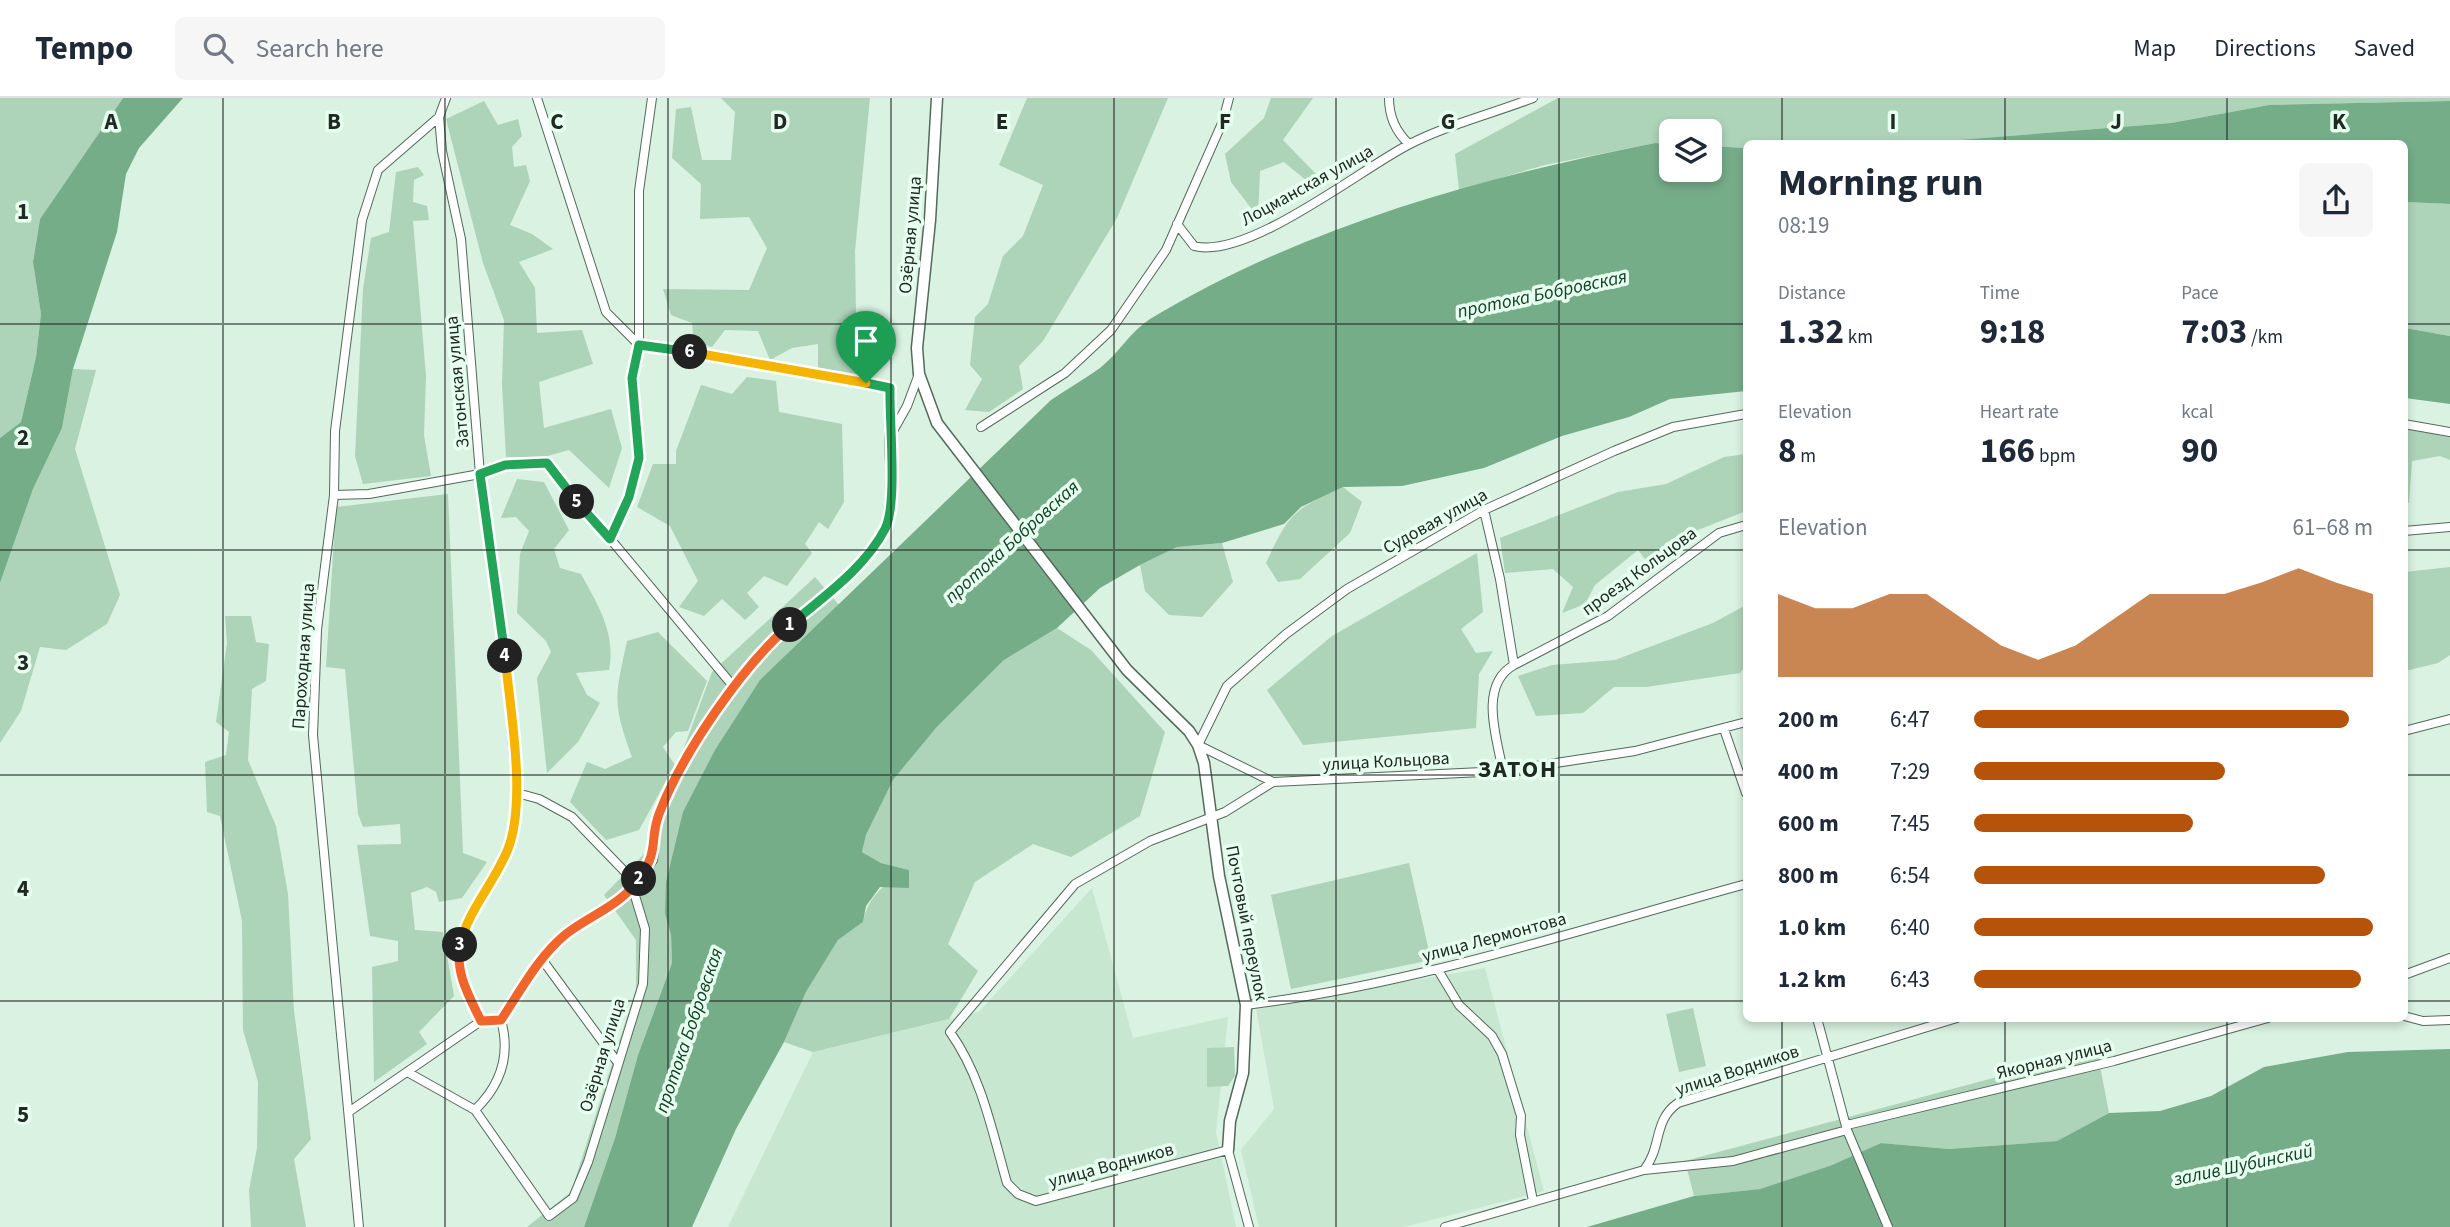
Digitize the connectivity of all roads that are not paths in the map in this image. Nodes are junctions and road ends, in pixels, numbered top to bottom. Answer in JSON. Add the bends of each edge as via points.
{"nodes":[{"id":1,"x":446,"y":98,"type":"edge"},
{"id":2,"x":537,"y":98,"type":"edge"},
{"id":3,"x":652,"y":98,"type":"edge"},
{"id":4,"x":937,"y":98,"type":"edge"},
{"id":5,"x":1229,"y":98,"type":"edge"},
{"id":6,"x":1389,"y":98,"type":"edge"},
{"id":7,"x":1533,"y":98,"type":"edge"},
{"id":8,"x":439,"y":117,"type":"junction"},
{"id":9,"x":1409,"y":144,"type":"junction"},
{"id":10,"x":1177,"y":224,"type":"junction"},
{"id":11,"x":639,"y":345,"type":"junction"},
{"id":12,"x":919,"y":374,"type":"junction"},
{"id":13,"x":1743,"y":415,"type":"edge"},
{"id":14,"x":2408,"y":425,"type":"edge"},
{"id":15,"x":981,"y":427,"type":"dead end"},
{"id":16,"x":2450,"y":432,"type":"edge"},
{"id":17,"x":889,"y":438,"type":"junction"},
{"id":18,"x":480,"y":474,"type":"junction"},
{"id":19,"x":334,"y":495,"type":"junction"},
{"id":20,"x":1483,"y":510,"type":"junction"},
{"id":21,"x":1743,"y":526,"type":"edge"},
{"id":22,"x":2450,"y":527,"type":"edge"},
{"id":23,"x":2408,"y":531,"type":"edge"},
{"id":24,"x":610,"y":539,"type":"junction"},
{"id":25,"x":1514,"y":665,"type":"junction"},
{"id":26,"x":733,"y":686,"type":"junction"},
{"id":27,"x":2450,"y":719,"type":"edge"},
{"id":28,"x":1743,"y":723,"type":"edge"},
{"id":29,"x":1724,"y":729,"type":"junction"},
{"id":30,"x":2408,"y":730,"type":"edge"},
{"id":31,"x":1198,"y":745,"type":"junction"},
{"id":32,"x":1503,"y":771,"type":"junction"},
{"id":33,"x":1273,"y":782,"type":"junction"},
{"id":34,"x":1743,"y":784,"type":"edge"},
{"id":35,"x":517,"y":793,"type":"junction"},
{"id":36,"x":1210,"y":818,"type":"junction"},
{"id":37,"x":1743,"y":885,"type":"edge"},
{"id":38,"x":631,"y":890,"type":"junction"},
{"id":39,"x":541,"y":958,"type":"junction"},
{"id":40,"x":2450,"y":958,"type":"edge"},
{"id":41,"x":1438,"y":970,"type":"junction"},
{"id":42,"x":2408,"y":974,"type":"edge"},
{"id":43,"x":1246,"y":1004,"type":"junction"},
{"id":44,"x":2408,"y":1017,"type":"edge"},
{"id":45,"x":501,"y":1020,"type":"junction"},
{"id":46,"x":2450,"y":1020,"type":"edge"},
{"id":47,"x":481,"y":1021,"type":"junction"},
{"id":48,"x":1818,"y":1022,"type":"edge"},
{"id":49,"x":1943,"y":1022,"type":"edge"},
{"id":50,"x":2253,"y":1022,"type":"edge"},
{"id":51,"x":1828,"y":1058,"type":"junction"},
{"id":52,"x":618,"y":1063,"type":"junction"},
{"id":53,"x":409,"y":1073,"type":"junction"},
{"id":54,"x":475,"y":1110,"type":"junction"},
{"id":55,"x":350,"y":1111,"type":"junction"},
{"id":56,"x":1847,"y":1128,"type":"junction"},
{"id":57,"x":1228,"y":1150,"type":"junction"},
{"id":58,"x":1644,"y":1170,"type":"junction"},
{"id":59,"x":1533,"y":1201,"type":"junction"},
{"id":60,"x":359,"y":1227,"type":"edge"},
{"id":61,"x":1249,"y":1227,"type":"edge"},
{"id":62,"x":1445,"y":1227,"type":"edge"},
{"id":63,"x":1888,"y":1227,"type":"edge"}],
"edges":[{"from":1,"to":8,"type":"street","name":"Затонская улица"},
{"from":2,"to":11,"type":"street","via":[[606,312]]},
{"from":3,"to":11,"type":"street","via":[[639,191]]},
{"from":4,"to":12,"type":"street","name":"Озёрная улица","via":[[917,348]]},
{"from":5,"to":10,"type":"street"},
{"from":6,"to":9,"type":"street","via":[[1391,118]]},
{"from":7,"to":9,"type":"street"},
{"from":8,"to":18,"type":"street","name":"Затонская улица","via":[[461,239]]},
{"from":8,"to":19,"type":"street","name":"Пароходная улица","via":[[378,170],[369,194],[335,431]]},
{"from":9,"to":10,"type":"street","name":"Лоцманская улица","via":[[1299,212],[1225,247],[1194,246]]},
{"from":10,"to":15,"type":"street","via":[[1152,276],[1111,330],[1065,373]]},
{"from":11,"to":17,"type":"street","via":[[890,388]]},
{"from":11,"to":24,"type":"street","via":[[632,378],[639,458],[629,497]]},
{"from":12,"to":17,"type":"street","name":"Озёрная улица"},
{"from":12,"to":31,"type":"street","name":"Озёрная улица","via":[[937,423],[1126,670]]},
{"from":13,"to":20,"type":"street","name":"Судовая улица","via":[[1673,427]]},
{"from":14,"to":16,"type":"street"},
{"from":17,"to":26,"type":"street","name":"Озёрная улица","via":[[891,500],[886,528],[855,570],[782,632]]},
{"from":18,"to":19,"type":"street","via":[[369,494]]},
{"from":18,"to":24,"type":"street","via":[[505,465],[547,463]]},
{"from":18,"to":35,"type":"street","name":"Затонская улица","via":[[504,641]]},
{"from":19,"to":55,"type":"street","name":"Пароходная улица","via":[[317,630],[313,735]]},
{"from":20,"to":25,"type":"street"},
{"from":20,"to":31,"type":"street","name":"Судовая улица","via":[[1347,589],[1286,634],[1227,686]]},
{"from":21,"to":25,"type":"street","name":"проезд Кольцова","via":[[1719,533],[1608,616]]},
{"from":22,"to":23,"type":"street"},
{"from":24,"to":26,"type":"street"},
{"from":25,"to":32,"type":"street","name":"проезд Кольцова","via":[[1496,681],[1494,698],[1493,719]]},
{"from":26,"to":38,"type":"street","name":"Озёрная улица","via":[[658,815],[653,860]]},
{"from":27,"to":30,"type":"street"},
{"from":28,"to":29,"type":"street","name":"улица Кольцова"},
{"from":29,"to":32,"type":"street","name":"улица Кольцова","via":[[1635,751]]},
{"from":29,"to":34,"type":"street"},
{"from":31,"to":33,"type":"street","name":"улица Кольцова"},
{"from":31,"to":36,"type":"street","name":"Почтовый переулок"},
{"from":32,"to":33,"type":"street","name":"улица Кольцова"},
{"from":33,"to":36,"type":"street"},
{"from":35,"to":38,"type":"street","name":"Озёрная улица","via":[[572,817],[629,876]]},
{"from":35,"to":47,"type":"street","name":"Затонская улица","via":[[508,849],[459,949],[463,984]]},
{"from":36,"to":43,"type":"street","name":"Почтовый переулок"},
{"from":36,"to":57,"type":"street","name":"улица Водников","via":[[1150,841],[1074,884],[950,1032],[978,1081],[1007,1183],[1027,1199],[1037,1201]]},
{"from":37,"to":41,"type":"street","name":"улица Лермонтова"},
{"from":38,"to":39,"type":"street","name":"Озёрная улица","via":[[566,934]]},
{"from":38,"to":52,"type":"street","name":"Озёрная улица","via":[[645,929],[643,984]]},
{"from":39,"to":45,"type":"street","name":"Озёрная улица"},
{"from":39,"to":52,"type":"street"},
{"from":40,"to":42,"type":"street"},
{"from":41,"to":43,"type":"street","name":"улица Лермонтова"},
{"from":41,"to":59,"type":"street","via":[[1459,1005],[1492,1036],[1502,1054],[1521,1116],[1520,1135]]},
{"from":43,"to":57,"type":"street","name":"Почтовый переулок","via":[[1244,1073],[1227,1135]]},
{"from":44,"to":46,"type":"street"},
{"from":45,"to":47,"type":"street"},
{"from":45,"to":54,"type":"street","via":[[506,1041],[504,1067],[489,1097]]},
{"from":47,"to":53,"type":"street"},
{"from":48,"to":51,"type":"street"},
{"from":49,"to":51,"type":"street","name":"улица Водников"},
{"from":50,"to":56,"type":"street","name":"Якорная улица"},
{"from":51,"to":56,"type":"street"},
{"from":51,"to":58,"type":"street","name":"улица Водников","via":[[1678,1103],[1661,1120],[1654,1153]]},
{"from":52,"to":54,"type":"street","name":"Озёрная улица","via":[[573,1198],[549,1216]]},
{"from":53,"to":54,"type":"street"},
{"from":53,"to":55,"type":"street"},
{"from":55,"to":60,"type":"street","name":"Пароходная улица"},
{"from":56,"to":58,"type":"street","name":"Якорная улица","via":[[1732,1161]]},
{"from":56,"to":63,"type":"street"},
{"from":57,"to":61,"type":"street"},
{"from":58,"to":59,"type":"street"},
{"from":59,"to":62,"type":"street"}]}
